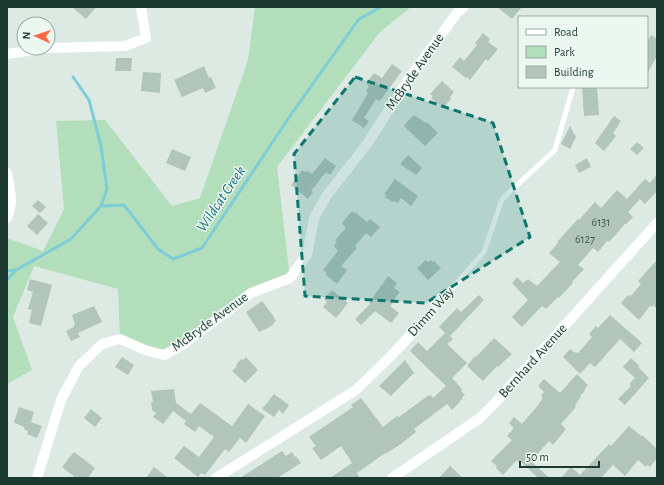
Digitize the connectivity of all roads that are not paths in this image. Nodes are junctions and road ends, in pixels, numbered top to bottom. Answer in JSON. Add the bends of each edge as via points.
{"nodes":[{"id":1,"x":141,"y":7,"type":"edge"},
{"id":2,"x":464,"y":7,"type":"edge"},
{"id":3,"x":56,"y":48,"type":"edge"},
{"id":4,"x":573,"y":88,"type":"edge"},
{"id":5,"x":7,"y":173,"type":"edge"},
{"id":6,"x":7,"y":218,"type":"edge"},
{"id":7,"x":657,"y":223,"type":"edge"},
{"id":8,"x":415,"y":330,"type":"joint"},
{"id":9,"x":37,"y":478,"type":"edge"},
{"id":10,"x":216,"y":478,"type":"edge"},
{"id":11,"x":392,"y":478,"type":"edge"}],
"edges":[{"from":1,"to":3,"type":"street","via":[[146,38],[125,46]]},
{"from":2,"to":9,"type":"street","name":"McBryde Avenue","via":[[406,83],[367,144],[327,195],[314,218],[307,255],[290,278],[251,293],[181,346],[164,355],[120,339],[102,344],[79,366],[61,400]]},
{"from":4,"to":8,"type":"lane","name":"Dimm Way","via":[[555,150],[502,199],[484,252]]},
{"from":5,"to":6,"type":"street","via":[[11,204]]},
{"from":7,"to":11,"type":"street","name":"Bernhard Avenue","via":[[480,418]]},
{"from":8,"to":10,"type":"street","name":"Dimm Way","via":[[356,390]]}]}
